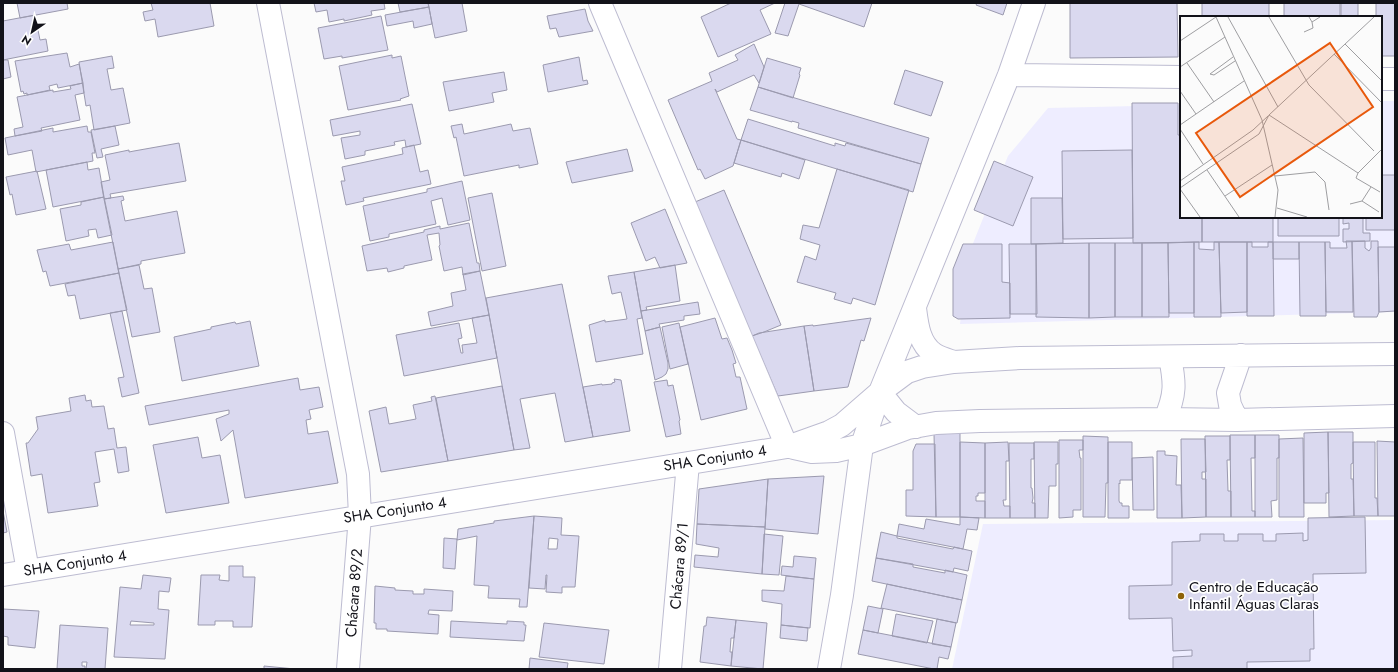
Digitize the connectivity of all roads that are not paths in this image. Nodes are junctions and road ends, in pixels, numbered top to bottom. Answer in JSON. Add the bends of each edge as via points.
{"nodes":[{"id":1,"x":268,"y":3,"type":"edge"},
{"id":2,"x":600,"y":3,"type":"edge"},
{"id":3,"x":1034,"y":3,"type":"edge"},
{"id":4,"x":1009,"y":75,"type":"junction"},
{"id":5,"x":1180,"y":77,"type":"edge"},
{"id":6,"x":1382,"y":79,"type":"edge"},
{"id":7,"x":1395,"y":79,"type":"edge"},
{"id":8,"x":915,"y":308,"type":"junction"},
{"id":9,"x":1395,"y":354,"type":"edge"},
{"id":10,"x":1241,"y":355,"type":"junction"},
{"id":11,"x":1170,"y":357,"type":"junction"},
{"id":12,"x":954,"y":362,"type":"junction"},
{"id":13,"x":880,"y":392,"type":"junction"},
{"id":14,"x":1395,"y":416,"type":"edge"},
{"id":15,"x":1165,"y":419,"type":"junction"},
{"id":16,"x":1237,"y":420,"type":"junction"},
{"id":17,"x":916,"y":427,"type":"junction"},
{"id":18,"x":3,"y":433,"type":"edge"},
{"id":19,"x":862,"y":445,"type":"junction"},
{"id":20,"x":787,"y":447,"type":"junction"},
{"id":21,"x":688,"y":463,"type":"junction"},
{"id":22,"x":360,"y":516,"type":"junction"},
{"id":23,"x":28,"y":570,"type":"junction"},
{"id":24,"x":3,"y":574,"type":"edge"},
{"id":25,"x":348,"y":669,"type":"edge"},
{"id":26,"x":670,"y":669,"type":"edge"},
{"id":27,"x":829,"y":669,"type":"edge"}],
"edges":[{"from":1,"to":22,"type":"street","name":"Chácara 89/2","via":[[358,474]]},
{"from":2,"to":20,"type":"street"},
{"from":3,"to":4,"type":"street"},
{"from":4,"to":5,"type":"street"},
{"from":4,"to":8,"type":"street"},
{"from":6,"to":7,"type":"street"},
{"from":8,"to":12,"type":"street","via":[[918,329],[924,342],[933,353]]},
{"from":8,"to":13,"type":"street"},
{"from":9,"to":10,"type":"street","name":"SHA Conjunto 4"},
{"from":10,"to":11,"type":"street","name":"SHA Conjunto 4"},
{"from":10,"to":16,"type":"street","via":[[1228,393]]},
{"from":11,"to":12,"type":"street","name":"SHA Conjunto 4","via":[[1020,358]]},
{"from":11,"to":15,"type":"street","via":[[1174,392]]},
{"from":12,"to":13,"type":"street","name":"SHA Conjunto 4","via":[[907,372]]},
{"from":13,"to":17,"type":"street","via":[[896,412]]},
{"from":13,"to":19,"type":"street"},
{"from":13,"to":20,"type":"street","name":"SHA Conjunto 4","via":[[850,419],[829,432]]},
{"from":14,"to":16,"type":"street","name":"SHA Conjunto 4"},
{"from":15,"to":16,"type":"street","name":"SHA Conjunto 4"},
{"from":15,"to":17,"type":"street","name":"SHA Conjunto 4","via":[[980,421],[936,423]]},
{"from":17,"to":19,"type":"street","name":"SHA Conjunto 4"},
{"from":18,"to":23,"type":"street"},
{"from":19,"to":20,"type":"street","name":"SHA Conjunto 4","via":[[836,451],[812,452]]},
{"from":19,"to":27,"type":"street","via":[[842,595]]},
{"from":20,"to":21,"type":"street","name":"SHA Conjunto 4"},
{"from":21,"to":22,"type":"street","name":"SHA Conjunto 4"},
{"from":21,"to":26,"type":"street","name":"Chácara 89/1"},
{"from":22,"to":23,"type":"street","name":"SHA Conjunto 4"},
{"from":22,"to":25,"type":"street","name":"Chácara 89/2"},
{"from":23,"to":24,"type":"street","name":"SHA Conjunto 4"}]}
